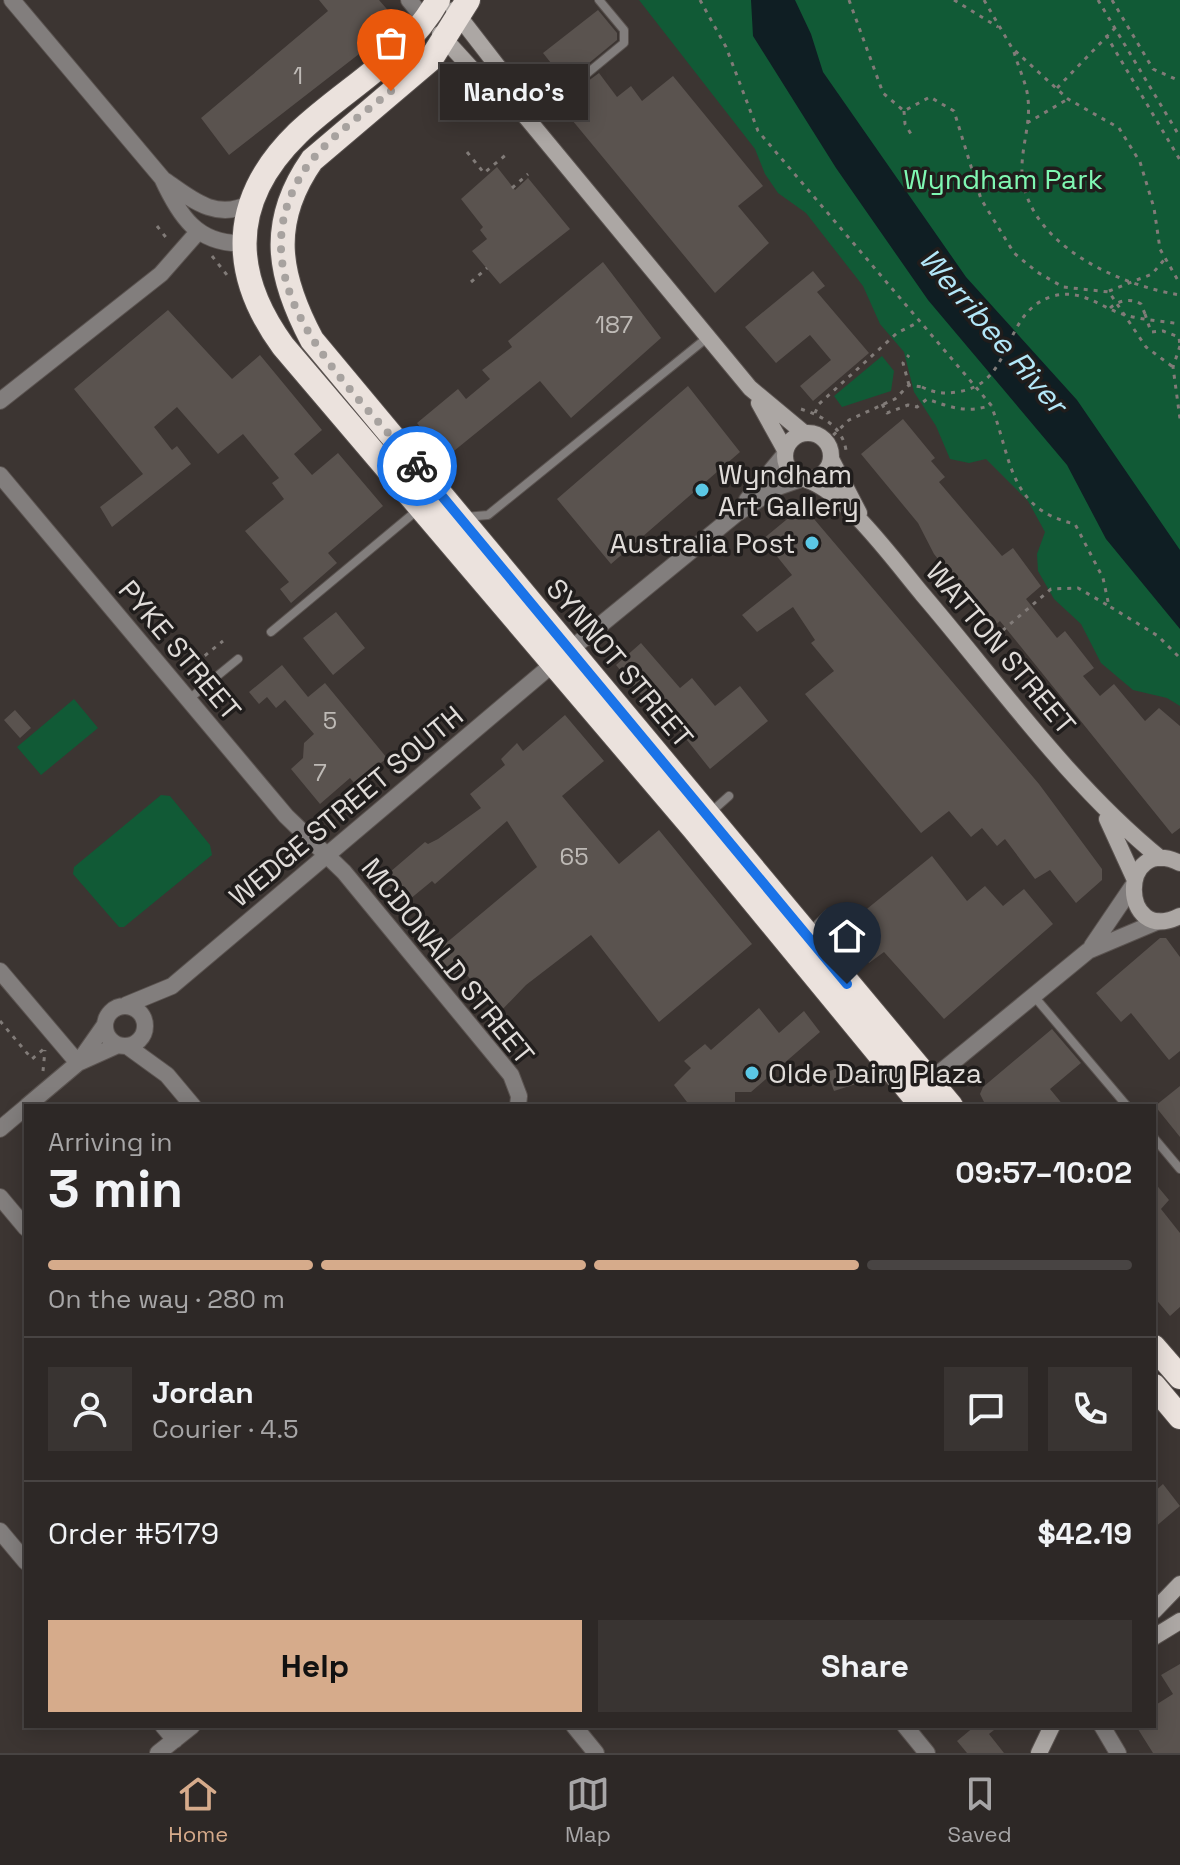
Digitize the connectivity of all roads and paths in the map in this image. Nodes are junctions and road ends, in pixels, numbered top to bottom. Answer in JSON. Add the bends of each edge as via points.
{"nodes":[{"id":1,"x":12,"y":0,"type":"edge"},
{"id":2,"x":409,"y":0,"type":"edge"},
{"id":3,"x":599,"y":0,"type":"edge"},
{"id":4,"x":700,"y":0,"type":"edge"},
{"id":5,"x":849,"y":0,"type":"edge"},
{"id":6,"x":954,"y":0,"type":"edge"},
{"id":7,"x":984,"y":0,"type":"edge"},
{"id":8,"x":1098,"y":0,"type":"edge"},
{"id":9,"x":1112,"y":0,"type":"edge"},
{"id":10,"x":447,"y":7,"type":"edge"},
{"id":11,"x":1115,"y":28,"type":"junction"},
{"id":12,"x":1001,"y":29,"type":"junction"},
{"id":13,"x":1106,"y":35,"type":"junction"},
{"id":14,"x":446,"y":40,"type":"junction"},
{"id":15,"x":1012,"y":48,"type":"junction"},
{"id":16,"x":1180,"y":81,"type":"edge"},
{"id":17,"x":545,"y":84,"type":"dead end"},
{"id":18,"x":1057,"y":88,"type":"junction"},
{"id":19,"x":1068,"y":99,"type":"junction"},
{"id":20,"x":521,"y":111,"type":"junction"},
{"id":21,"x":904,"y":111,"type":"junction"},
{"id":22,"x":1027,"y":123,"type":"junction"},
{"id":23,"x":911,"y":134,"type":"dead end"},
{"id":24,"x":1180,"y":137,"type":"edge"},
{"id":25,"x":467,"y":152,"type":"dead end"},
{"id":26,"x":508,"y":153,"type":"dead end"},
{"id":27,"x":1180,"y":160,"type":"edge"},
{"id":28,"x":528,"y":174,"type":"dead end"},
{"id":29,"x":162,"y":178,"type":"junction"},
{"id":30,"x":512,"y":188,"type":"dead end"},
{"id":31,"x":250,"y":203,"type":"junction"},
{"id":32,"x":287,"y":208,"type":"junction"},
{"id":33,"x":157,"y":226,"type":"dead end"},
{"id":34,"x":197,"y":233,"type":"junction"},
{"id":35,"x":243,"y":243,"type":"junction"},
{"id":36,"x":173,"y":246,"type":"dead end"},
{"id":37,"x":1164,"y":260,"type":"junction"},
{"id":38,"x":487,"y":268,"type":"dead end"},
{"id":39,"x":1134,"y":281,"type":"junction"},
{"id":40,"x":471,"y":282,"type":"dead end"},
{"id":41,"x":1180,"y":284,"type":"edge"},
{"id":42,"x":1109,"y":292,"type":"junction"},
{"id":43,"x":1180,"y":295,"type":"edge"},
{"id":44,"x":1110,"y":308,"type":"junction"},
{"id":45,"x":920,"y":322,"type":"junction"},
{"id":46,"x":1180,"y":324,"type":"edge"},
{"id":47,"x":708,"y":336,"type":"junction"},
{"id":48,"x":1180,"y":346,"type":"edge"},
{"id":49,"x":909,"y":355,"type":"dead end"},
{"id":50,"x":1173,"y":367,"type":"junction"},
{"id":51,"x":909,"y":385,"type":"junction"},
{"id":52,"x":750,"y":388,"type":"junction"},
{"id":53,"x":0,"y":401,"type":"edge"},
{"id":54,"x":882,"y":404,"type":"junction"},
{"id":55,"x":991,"y":405,"type":"junction"},
{"id":56,"x":798,"y":408,"type":"dead end"},
{"id":57,"x":815,"y":413,"type":"junction"},
{"id":58,"x":1180,"y":419,"type":"edge"},
{"id":59,"x":804,"y":433,"type":"junction"},
{"id":60,"x":832,"y":436,"type":"junction"},
{"id":61,"x":785,"y":452,"type":"junction"},
{"id":62,"x":839,"y":458,"type":"junction"},
{"id":63,"x":0,"y":475,"type":"edge"},
{"id":64,"x":804,"y":479,"type":"junction"},
{"id":65,"x":436,"y":489,"type":"junction"},
{"id":66,"x":420,"y":508,"type":"junction"},
{"id":67,"x":736,"y":514,"type":"junction"},
{"id":68,"x":460,"y":517,"type":"junction"},
{"id":69,"x":865,"y":525,"type":"junction"},
{"id":70,"x":1109,"y":606,"type":"junction"},
{"id":71,"x":271,"y":632,"type":"dead end"},
{"id":72,"x":995,"y":637,"type":"dead end"},
{"id":73,"x":223,"y":641,"type":"dead end"},
{"id":74,"x":562,"y":657,"type":"junction"},
{"id":75,"x":1180,"y":658,"type":"edge"},
{"id":76,"x":238,"y":659,"type":"dead end"},
{"id":77,"x":197,"y":662,"type":"dead end"},
{"id":78,"x":188,"y":699,"type":"junction"},
{"id":79,"x":729,"y":796,"type":"dead end"},
{"id":80,"x":1098,"y":804,"type":"junction"},
{"id":81,"x":701,"y":822,"type":"junction"},
{"id":82,"x":325,"y":854,"type":"junction"},
{"id":83,"x":1173,"y":858,"type":"edge"},
{"id":84,"x":1133,"y":883,"type":"junction"},
{"id":85,"x":828,"y":914,"type":"dead end"},
{"id":86,"x":1167,"y":919,"type":"edge"},
{"id":87,"x":1180,"y":929,"type":"edge"},
{"id":88,"x":799,"y":941,"type":"junction"},
{"id":89,"x":1088,"y":951,"type":"junction"},
{"id":90,"x":0,"y":971,"type":"edge"},
{"id":91,"x":172,"y":986,"type":"junction"},
{"id":92,"x":1033,"y":995,"type":"junction"},
{"id":93,"x":126,"y":1005,"type":"junction"},
{"id":94,"x":0,"y":1021,"type":"edge"},
{"id":95,"x":104,"y":1026,"type":"junction"},
{"id":96,"x":144,"y":1027,"type":"junction"},
{"id":97,"x":123,"y":1045,"type":"junction"},
{"id":98,"x":46,"y":1047,"type":"dead end"},
{"id":99,"x":78,"y":1063,"type":"junction"},
{"id":100,"x":167,"y":1075,"type":"junction"},
{"id":101,"x":917,"y":1097,"type":"edge"},
{"id":102,"x":28,"y":1104,"type":"edge"},
{"id":103,"x":191,"y":1104,"type":"edge"},
{"id":104,"x":518,"y":1104,"type":"edge"},
{"id":105,"x":943,"y":1104,"type":"edge"},
{"id":106,"x":1125,"y":1104,"type":"edge"},
{"id":107,"x":24,"y":1108,"type":"edge"},
{"id":108,"x":0,"y":1129,"type":"edge"},
{"id":109,"x":1156,"y":1140,"type":"edge"},
{"id":110,"x":1180,"y":1169,"type":"edge"},
{"id":111,"x":0,"y":1197,"type":"edge"},
{"id":112,"x":24,"y":1226,"type":"edge"},
{"id":113,"x":1156,"y":1349,"type":"edge"},
{"id":114,"x":1180,"y":1377,"type":"edge"},
{"id":115,"x":0,"y":1531,"type":"edge"},
{"id":116,"x":24,"y":1560,"type":"edge"},
{"id":117,"x":1180,"y":1584,"type":"edge"},
{"id":118,"x":1156,"y":1609,"type":"edge"},
{"id":119,"x":1180,"y":1621,"type":"edge"},
{"id":120,"x":1156,"y":1636,"type":"edge"},
{"id":121,"x":165,"y":1728,"type":"edge"},
{"id":122,"x":190,"y":1728,"type":"edge"},
{"id":123,"x":576,"y":1728,"type":"edge"},
{"id":124,"x":907,"y":1728,"type":"edge"},
{"id":125,"x":1051,"y":1728,"type":"edge"},
{"id":126,"x":1103,"y":1728,"type":"edge"},
{"id":127,"x":175,"y":1740,"type":"junction"},
{"id":128,"x":158,"y":1753,"type":"edge"},
{"id":129,"x":596,"y":1753,"type":"edge"},
{"id":130,"x":927,"y":1753,"type":"edge"},
{"id":131,"x":1039,"y":1753,"type":"edge"},
{"id":132,"x":1118,"y":1753,"type":"edge"}],
"edges":[{"from":1,"to":29,"type":"street"},
{"from":2,"to":10,"type":"street"},
{"from":3,"to":17,"type":"lane","via":[[624,30],[624,43],[567,90]]},
{"from":4,"to":45,"type":"path","via":[[726,47],[758,131]]},
{"from":5,"to":21,"type":"path","via":[[883,93]]},
{"from":6,"to":12,"type":"path"},
{"from":7,"to":12,"type":"path"},
{"from":8,"to":11,"type":"path"},
{"from":9,"to":16,"type":"path","via":[[1153,69]]},
{"from":10,"to":14,"type":"highway"},
{"from":10,"to":20,"type":"street","via":[[509,81]]},
{"from":10,"to":31,"type":"highway","name":"SYNNOT STREET","via":[[298,133],[269,167]]},
{"from":11,"to":13,"type":"path"},
{"from":11,"to":24,"type":"path"},
{"from":12,"to":15,"type":"path"},
{"from":13,"to":18,"type":"path"},
{"from":13,"to":27,"type":"path"},
{"from":14,"to":20,"type":"street","via":[[492,91]]},
{"from":14,"to":32,"type":"highway","via":[[431,59],[312,160]]},
{"from":15,"to":18,"type":"path"},
{"from":15,"to":22,"type":"path","via":[[1029,97]]},
{"from":18,"to":19,"type":"path"},
{"from":19,"to":22,"type":"path"},
{"from":19,"to":37,"type":"path","via":[[1119,128],[1140,162]]},
{"from":20,"to":47,"type":"street"},
{"from":21,"to":23,"type":"path"},
{"from":21,"to":42,"type":"path","via":[[930,97],[954,111],[981,199],[1014,253],[1063,287]]},
{"from":22,"to":39,"type":"path","via":[[1025,188],[1046,230],[1077,256]]},
{"from":25,"to":26,"type":"path","via":[[484,173]]},
{"from":28,"to":30,"type":"path"},
{"from":29,"to":31,"type":"street","via":[[213,210]]},
{"from":29,"to":34,"type":"street","via":[[177,211]]},
{"from":31,"to":35,"type":"highway","name":"SYNNOT STREET"},
{"from":32,"to":35,"type":"highway"},
{"from":32,"to":65,"type":"highway","name":"SYNNOT STREET","via":[[283,275],[312,340]]},
{"from":33,"to":36,"type":"path"},
{"from":34,"to":35,"type":"street"},
{"from":34,"to":53,"type":"street","via":[[153,279]]},
{"from":35,"to":66,"type":"highway","name":"SYNNOT STREET","via":[[249,284],[263,318]]},
{"from":37,"to":39,"type":"path","via":[[1152,274]]},
{"from":37,"to":41,"type":"path"},
{"from":38,"to":40,"type":"path"},
{"from":39,"to":42,"type":"path"},
{"from":39,"to":43,"type":"path"},
{"from":42,"to":50,"type":"path","via":[[1146,347]]},
{"from":44,"to":46,"type":"path","bridge":true},
{"from":44,"to":48,"type":"path","bridge":true,"via":[[1133,300],[1141,304],[1151,332],[1173,332]]},
{"from":44,"to":51,"type":"path","bridge":true,"via":[[1074,294],[1051,297],[1020,319],[1006,355],[984,384],[946,393]]},
{"from":45,"to":55,"type":"path"},
{"from":45,"to":57,"type":"path","via":[[897,333]]},
{"from":47,"to":52,"type":"street"},
{"from":47,"to":68,"type":"lane","via":[[488,515]]},
{"from":48,"to":50,"type":"path"},
{"from":49,"to":51,"type":"path","via":[[903,363]]},
{"from":50,"to":58,"type":"path"},
{"from":51,"to":54,"type":"path"},
{"from":52,"to":59,"type":"street"},
{"from":52,"to":61,"type":"street"},
{"from":54,"to":55,"type":"path","via":[[887,413],[917,407],[927,399],[977,410]]},
{"from":54,"to":60,"type":"path","via":[[849,420]]},
{"from":55,"to":70,"type":"path","via":[[1020,489],[1043,514],[1075,524],[1103,578]]},
{"from":56,"to":57,"type":"path"},
{"from":57,"to":60,"type":"path"},
{"from":59,"to":60,"type":"street"},
{"from":59,"to":61,"type":"street","via":[[792,439]]},
{"from":60,"to":62,"type":"street","name":"WATTON STREET"},
{"from":60,"to":62,"type":"path"},
{"from":61,"to":64,"type":"street","via":[[790,472]]},
{"from":61,"to":67,"type":"street","name":"WEDGE STREET SOUTH"},
{"from":62,"to":64,"type":"street","via":[[825,472]]},
{"from":62,"to":69,"type":"street","name":"WATTON STREET"},
{"from":63,"to":78,"type":"street","name":"PYKE STREET"},
{"from":64,"to":67,"type":"street","name":"WEDGE STREET SOUTH","via":[[778,487]]},
{"from":64,"to":69,"type":"street","name":"WATTON STREET","via":[[819,484]]},
{"from":65,"to":66,"type":"highway"},
{"from":65,"to":68,"type":"highway","name":"SYNNOT STREET"},
{"from":66,"to":71,"type":"lane"},
{"from":66,"to":74,"type":"highway","name":"SYNNOT STREET"},
{"from":67,"to":74,"type":"street","name":"WEDGE STREET SOUTH"},
{"from":68,"to":74,"type":"highway","name":"SYNNOT STREET"},
{"from":69,"to":80,"type":"street","name":"WATTON STREET"},
{"from":70,"to":72,"type":"path","via":[[1078,588],[1051,589]]},
{"from":70,"to":75,"type":"path","via":[[1158,636]]},
{"from":73,"to":77,"type":"path"},
{"from":74,"to":81,"type":"highway","name":"SYNNOT STREET"},
{"from":74,"to":82,"type":"street","name":"WEDGE STREET SOUTH"},
{"from":76,"to":78,"type":"lane"},
{"from":78,"to":82,"type":"street","name":"PYKE STREET","via":[[286,816]]},
{"from":79,"to":81,"type":"lane"},
{"from":80,"to":83,"type":"street","name":"WATTON STREET"},
{"from":80,"to":84,"type":"street","name":"WATTON STREET"},
{"from":81,"to":88,"type":"highway","name":"SYNNOT STREET"},
{"from":82,"to":91,"type":"street","name":"WEDGE STREET SOUTH"},
{"from":82,"to":104,"type":"street","name":"MCDONALD STREET","via":[[511,1075]]},
{"from":83,"to":84,"type":"street","via":[[1144,865]]},
{"from":84,"to":86,"type":"street","name":"WATTON STREET","via":[[1136,905],[1150,918]]},
{"from":84,"to":89,"type":"street"},
{"from":85,"to":88,"type":"lane"},
{"from":86,"to":87,"type":"street"},
{"from":86,"to":89,"type":"street"},
{"from":88,"to":101,"type":"highway","name":"SYNNOT STREET"},
{"from":89,"to":92,"type":"street"},
{"from":90,"to":99,"type":"street"},
{"from":91,"to":93,"type":"street","name":"WEDGE STREET SOUTH"},
{"from":91,"to":96,"type":"street","name":"WEDGE STREET SOUTH"},
{"from":92,"to":101,"type":"street"},
{"from":92,"to":106,"type":"lane"},
{"from":93,"to":95,"type":"street","via":[[110,1011]]},
{"from":93,"to":96,"type":"street","via":[[138,1011]]},
{"from":94,"to":98,"type":"path","via":[[32,1059]]},
{"from":95,"to":97,"type":"street","via":[[109,1039]]},
{"from":95,"to":99,"type":"street"},
{"from":96,"to":97,"type":"street","via":[[136,1043]]},
{"from":96,"to":100,"type":"street"},
{"from":97,"to":99,"type":"street"},
{"from":97,"to":100,"type":"street"},
{"from":99,"to":102,"type":"street"},
{"from":100,"to":103,"type":"street"},
{"from":101,"to":105,"type":"highway","name":"SYNNOT STREET"},
{"from":107,"to":108,"type":"street"},
{"from":109,"to":110,"type":"lane"},
{"from":111,"to":112,"type":"street"},
{"from":113,"to":114,"type":"highway"},
{"from":115,"to":116,"type":"street"},
{"from":117,"to":118,"type":"street"},
{"from":119,"to":120,"type":"street"},
{"from":121,"to":127,"type":"street"},
{"from":122,"to":127,"type":"street"},
{"from":123,"to":129,"type":"street"},
{"from":124,"to":130,"type":"street"},
{"from":125,"to":131,"type":"street"},
{"from":126,"to":132,"type":"street"},
{"from":127,"to":128,"type":"street"}]}
